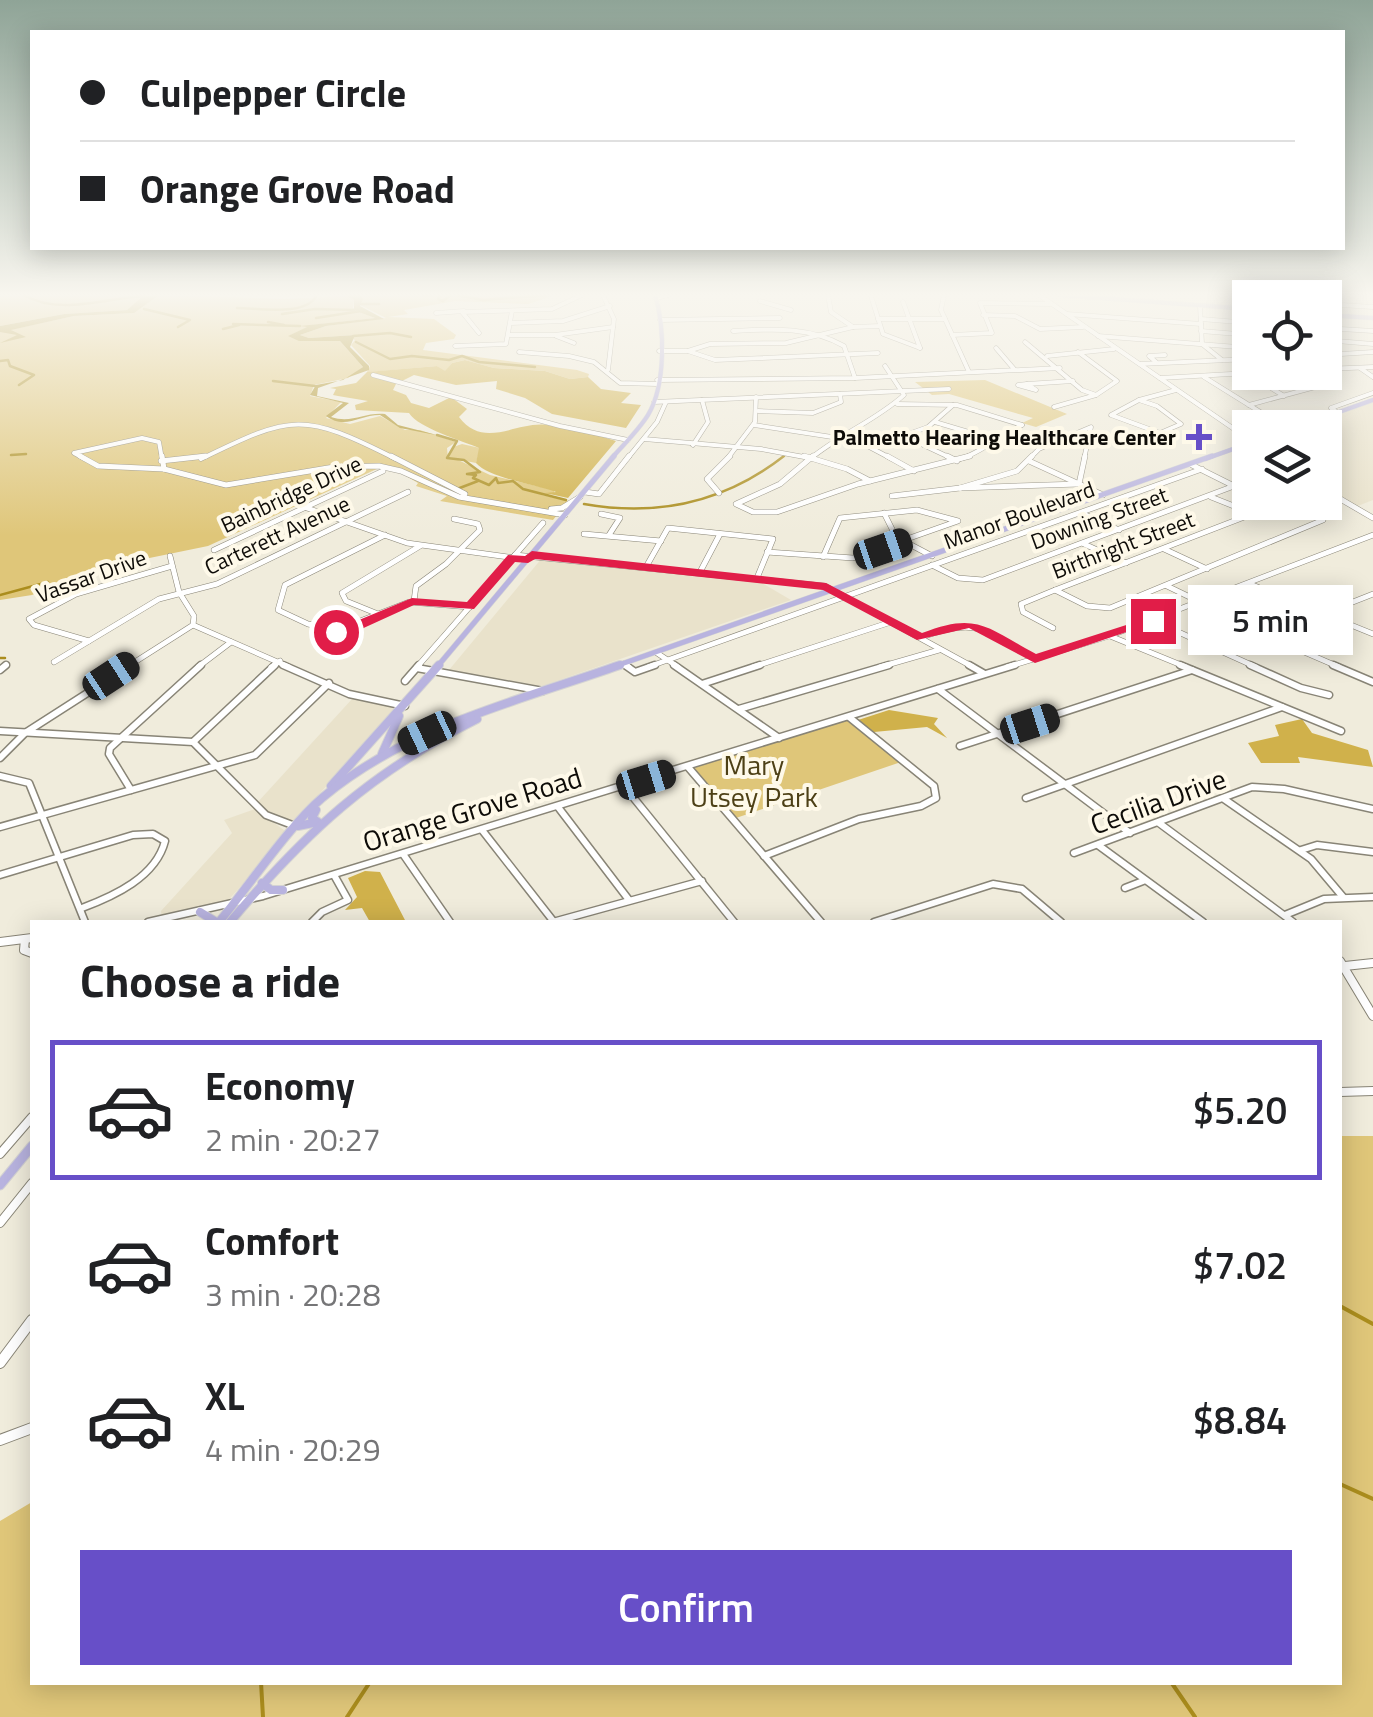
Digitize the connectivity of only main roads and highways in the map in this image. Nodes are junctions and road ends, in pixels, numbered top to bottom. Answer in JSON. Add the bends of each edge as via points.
{"nodes":[{"id":1,"x":657,"y":375,"type":"edge"},
{"id":2,"x":1373,"y":397,"type":"edge"},
{"id":3,"x":1342,"y":410,"type":"edge"},
{"id":4,"x":1232,"y":450,"type":"edge"},
{"id":5,"x":522,"y":699,"type":"junction"},
{"id":6,"x":404,"y":706,"type":"junction"},
{"id":7,"x":446,"y":725,"type":"junction"},
{"id":8,"x":423,"y":746,"type":"junction"},
{"id":9,"x":381,"y":756,"type":"junction"},
{"id":10,"x":351,"y":792,"type":"junction"},
{"id":11,"x":320,"y":800,"type":"junction"},
{"id":12,"x":318,"y":822,"type":"junction"},
{"id":13,"x":298,"y":826,"type":"junction"},
{"id":14,"x":292,"y":847,"type":"junction"},
{"id":15,"x":262,"y":883,"type":"junction"},
{"id":16,"x":283,"y":890,"type":"road end"},
{"id":17,"x":200,"y":912,"type":"road end"},
{"id":18,"x":215,"y":920,"type":"edge"},
{"id":19,"x":219,"y":920,"type":"edge"},
{"id":20,"x":232,"y":920,"type":"edge"},
{"id":21,"x":30,"y":1148,"type":"edge"},
{"id":22,"x":0,"y":1185,"type":"edge"}],
"edges":[{"from":1,"to":6,"type":"main road","via":[[654,402],[628,440]]},
{"from":2,"to":3,"type":"main road"},
{"from":4,"to":5,"type":"main road"},
{"from":5,"to":7,"type":"main road"},
{"from":5,"to":8,"type":"main road"},
{"from":6,"to":9,"type":"main road"},
{"from":6,"to":11,"type":"main road"},
{"from":7,"to":8,"type":"main road","via":[[424,737]]},
{"from":7,"to":9,"type":"main road"},
{"from":8,"to":10,"type":"main road"},
{"from":9,"to":10,"type":"main road"},
{"from":9,"to":11,"type":"main road"},
{"from":10,"to":12,"type":"main road"},
{"from":11,"to":12,"type":"main road","via":[[312,818]]},
{"from":11,"to":13,"type":"main road"},
{"from":12,"to":13,"type":"main road"},
{"from":12,"to":14,"type":"main road"},
{"from":13,"to":14,"type":"main road"},
{"from":13,"to":19,"type":"main road"},
{"from":14,"to":15,"type":"main road"},
{"from":15,"to":16,"type":"main road"},
{"from":15,"to":20,"type":"main road"},
{"from":17,"to":18,"type":"main road"},
{"from":21,"to":22,"type":"main road"}]}
